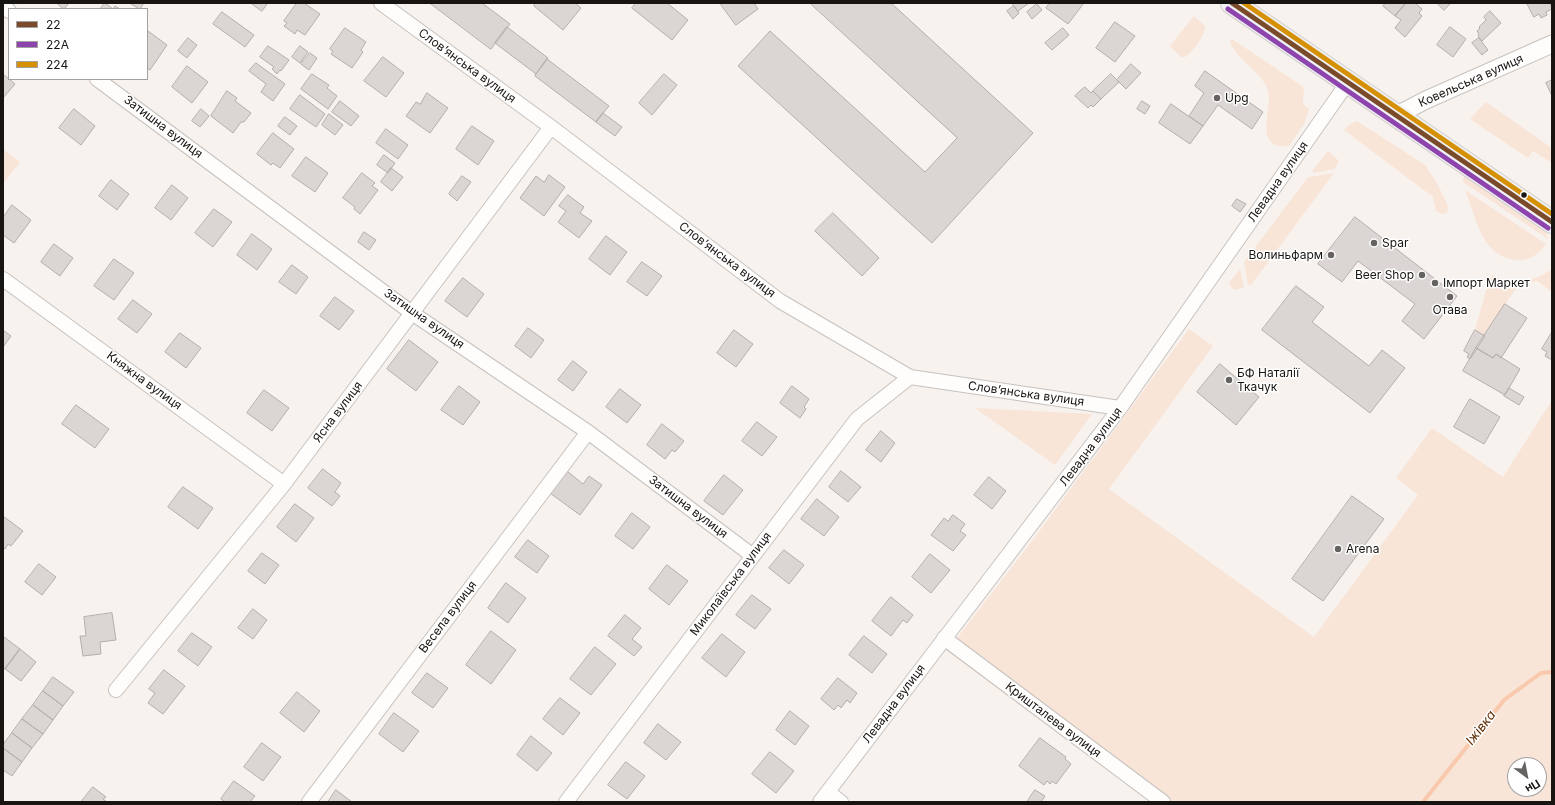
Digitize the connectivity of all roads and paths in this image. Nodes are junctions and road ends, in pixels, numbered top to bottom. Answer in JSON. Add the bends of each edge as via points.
{"nodes":[{"id":1,"x":381,"y":3,"type":"edge"},
{"id":2,"x":1232,"y":3,"type":"edge"},
{"id":3,"x":1552,"y":44,"type":"edge"},
{"id":4,"x":99,"y":80,"type":"edge"},
{"id":5,"x":1348,"y":82,"type":"junction"},
{"id":6,"x":1397,"y":115,"type":"junction"},
{"id":7,"x":552,"y":127,"type":"junction"},
{"id":8,"x":1552,"y":222,"type":"edge"},
{"id":9,"x":3,"y":278,"type":"edge"},
{"id":10,"x":412,"y":313,"type":"junction"},
{"id":11,"x":910,"y":378,"type":"junction"},
{"id":12,"x":1120,"y":408,"type":"junction"},
{"id":13,"x":588,"y":432,"type":"junction"},
{"id":14,"x":284,"y":484,"type":"junction"},
{"id":15,"x":753,"y":556,"type":"junction"},
{"id":16,"x":944,"y":638,"type":"junction"},
{"id":17,"x":116,"y":690,"type":"dead end"},
{"id":18,"x":824,"y":797,"type":"edge"},
{"id":19,"x":309,"y":802,"type":"edge"},
{"id":20,"x":566,"y":802,"type":"edge"},
{"id":21,"x":841,"y":802,"type":"edge"},
{"id":22,"x":1163,"y":802,"type":"edge"}],
"edges":[{"from":1,"to":7,"type":"street","name":"Словʼянська вулиця"},
{"from":2,"to":5,"type":"main road"},
{"from":3,"to":6,"type":"street","name":"Ковельська вулиця"},
{"from":4,"to":10,"type":"street","name":"Затишна вулиця"},
{"from":5,"to":6,"type":"main road"},
{"from":5,"to":12,"type":"street","name":"Левадна вулиця"},
{"from":6,"to":8,"type":"main road"},
{"from":7,"to":10,"type":"street","name":"Ясна вулиця"},
{"from":7,"to":11,"type":"street","name":"Словʼянська вулиця","via":[[780,301]]},
{"from":9,"to":14,"type":"street","name":"Княжна вулиця"},
{"from":10,"to":13,"type":"street","name":"Затишна вулиця"},
{"from":10,"to":14,"type":"street","name":"Ясна вулиця"},
{"from":11,"to":12,"type":"street","name":"Словʼянська вулиця"},
{"from":11,"to":15,"type":"street","name":"Миколаївська вулиця","via":[[857,419]]},
{"from":12,"to":16,"type":"street","name":"Левадна вулиця"},
{"from":13,"to":15,"type":"street","name":"Затишна вулиця"},
{"from":13,"to":19,"type":"street","name":"Весела вулиця"},
{"from":14,"to":17,"type":"street","name":"Ясна вулиця"},
{"from":15,"to":20,"type":"street","name":"Миколаївська вулиця"},
{"from":16,"to":18,"type":"street","name":"Левадна вулиця"},
{"from":16,"to":22,"type":"street","name":"Кришталева вулиця"},
{"from":18,"to":21,"type":"street"}]}
